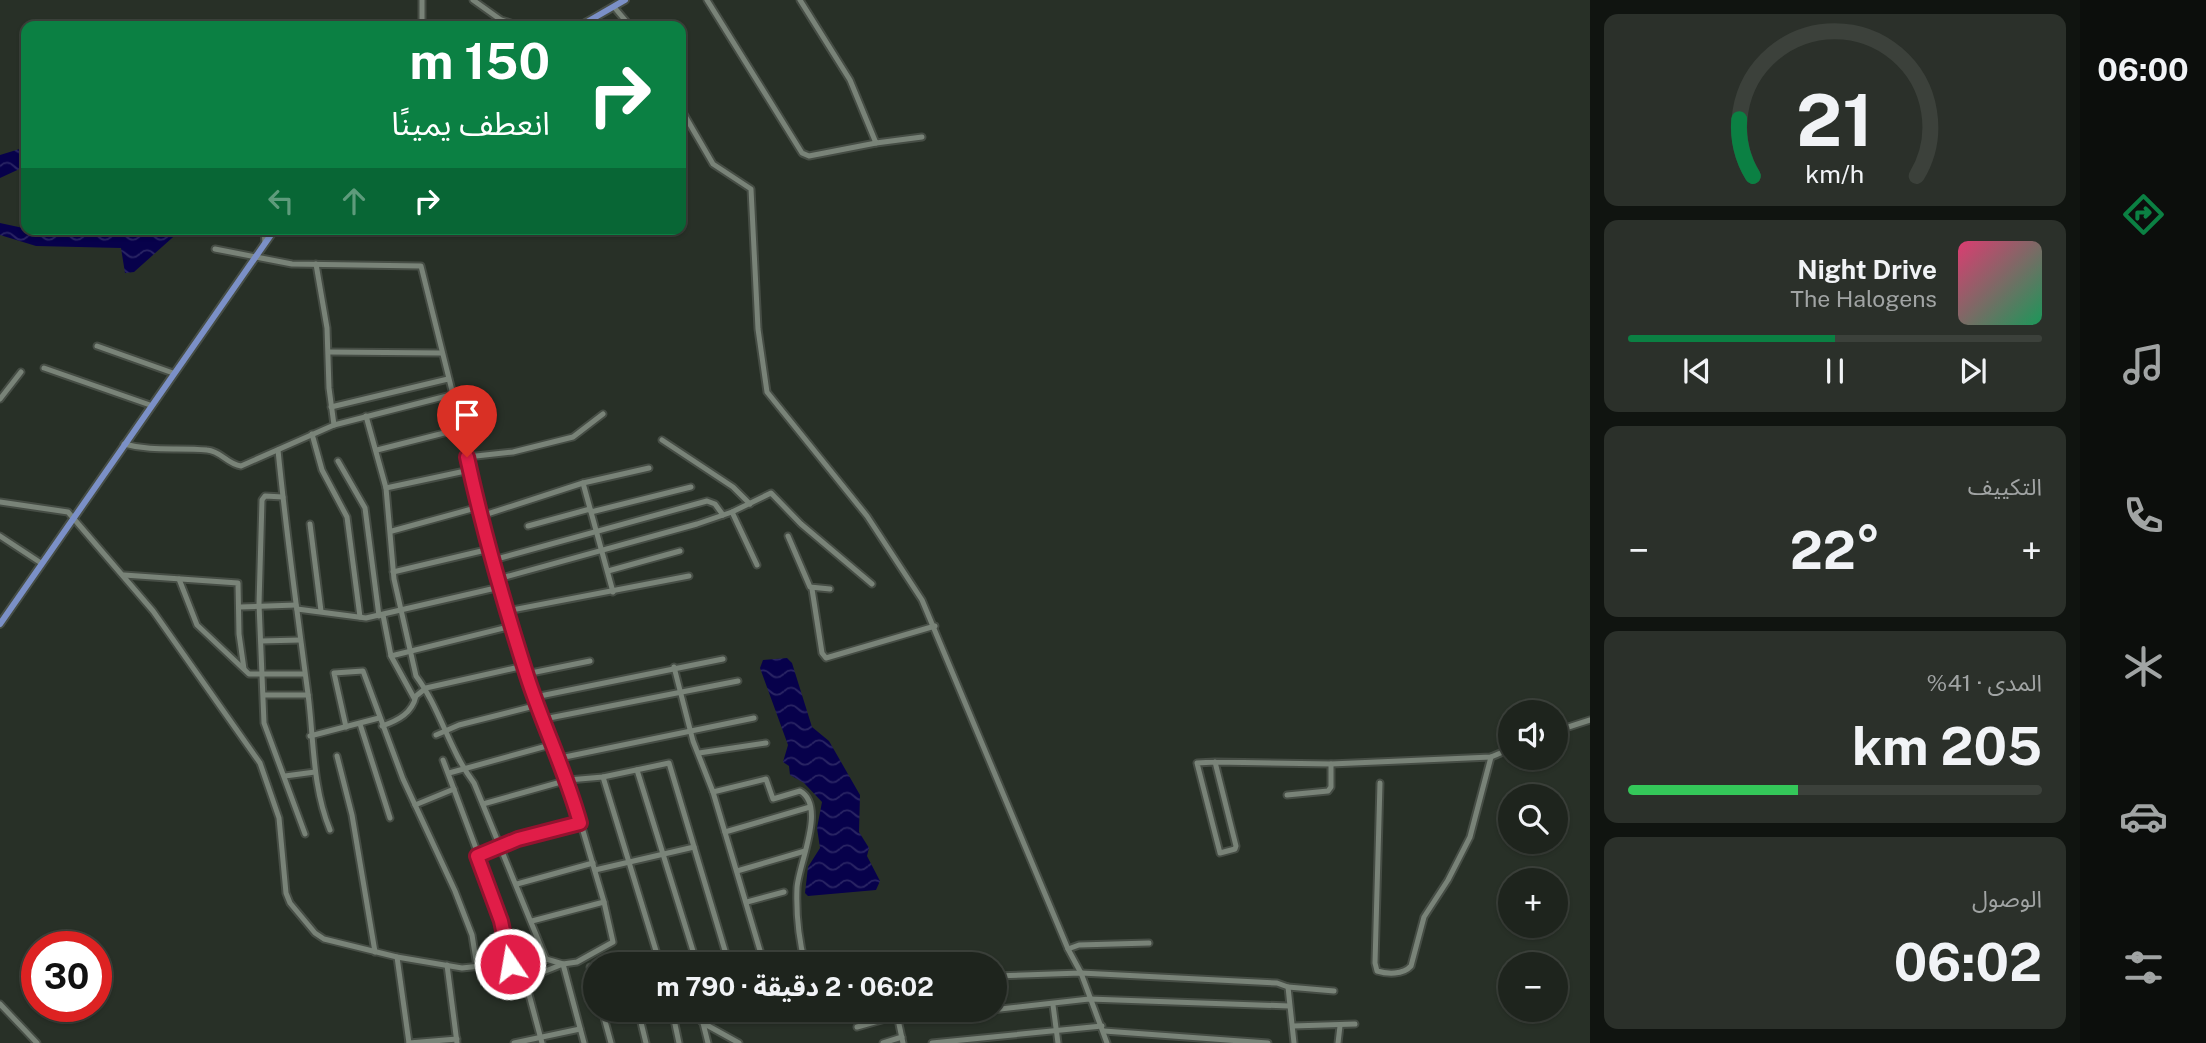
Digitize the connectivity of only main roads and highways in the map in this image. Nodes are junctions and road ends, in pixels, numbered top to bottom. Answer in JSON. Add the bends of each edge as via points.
{"nodes":[{"id":1,"x":625,"y":0,"type":"edge"},
{"id":2,"x":589,"y":21,"type":"edge"},
{"id":3,"x":271,"y":235,"type":"edge"},
{"id":4,"x":0,"y":624,"type":"edge"}],
"edges":[{"from":1,"to":2,"type":"main road"},
{"from":3,"to":4,"type":"main road"}]}
